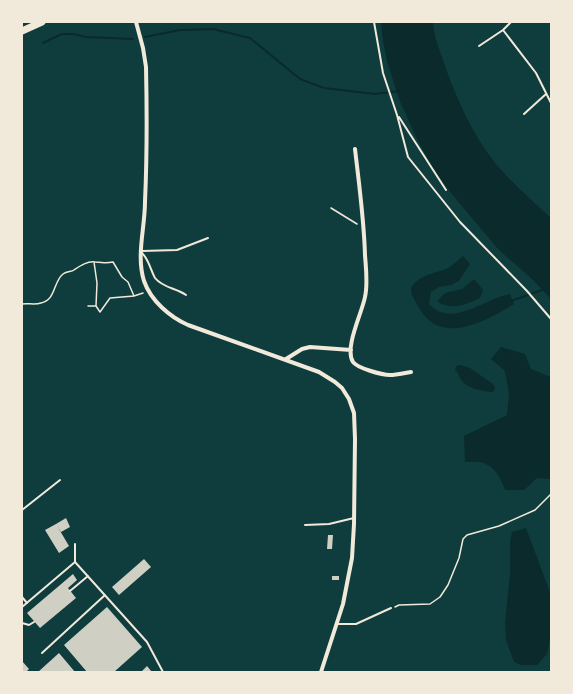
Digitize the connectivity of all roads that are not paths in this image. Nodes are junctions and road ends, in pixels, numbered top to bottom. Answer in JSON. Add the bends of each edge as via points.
{"nodes":[{"id":1,"x":42,"y":22,"type":"edge"},
{"id":2,"x":136,"y":22,"type":"edge"},
{"id":3,"x":374,"y":22,"type":"edge"},
{"id":4,"x":510,"y":22,"type":"edge"},
{"id":5,"x":503,"y":30,"type":"junction"},
{"id":6,"x":22,"y":31,"type":"edge"},
{"id":7,"x":479,"y":46,"type":"dead end"},
{"id":8,"x":546,"y":94,"type":"junction"},
{"id":9,"x":551,"y":103,"type":"edge"},
{"id":10,"x":524,"y":114,"type":"dead end"},
{"id":11,"x":397,"y":115,"type":"junction"},
{"id":12,"x":355,"y":149,"type":"dead end"},
{"id":13,"x":446,"y":190,"type":"dead end"},
{"id":14,"x":208,"y":238,"type":"dead end"},
{"id":15,"x":141,"y":252,"type":"junction"},
{"id":16,"x":186,"y":295,"type":"dead end"},
{"id":17,"x":551,"y":319,"type":"edge"},
{"id":18,"x":351,"y":350,"type":"junction"},
{"id":19,"x":286,"y":359,"type":"junction"},
{"id":20,"x":411,"y":372,"type":"dead end"},
{"id":21,"x":60,"y":480,"type":"dead end"},
{"id":22,"x":22,"y":510,"type":"edge"},
{"id":23,"x":354,"y":518,"type":"junction"},
{"id":24,"x":304,"y":525,"type":"dead end"},
{"id":25,"x":75,"y":544,"type":"dead end"},
{"id":26,"x":75,"y":562,"type":"junction"},
{"id":27,"x":88,"y":576,"type":"junction"},
{"id":28,"x":70,"y":591,"type":"dead end"},
{"id":29,"x":105,"y":595,"type":"junction"},
{"id":30,"x":22,"y":597,"type":"edge"},
{"id":31,"x":27,"y":603,"type":"junction"},
{"id":32,"x":22,"y":607,"type":"edge"},
{"id":33,"x":391,"y":608,"type":"road end"},
{"id":34,"x":34,"y":622,"type":"dead end"},
{"id":35,"x":22,"y":623,"type":"edge"},
{"id":36,"x":337,"y":624,"type":"junction"},
{"id":37,"x":42,"y":653,"type":"dead end"},
{"id":38,"x":163,"y":672,"type":"edge"},
{"id":39,"x":321,"y":672,"type":"edge"}],
"edges":[{"from":1,"to":6,"type":"main road"},
{"from":2,"to":15,"type":"street","via":[[145,56],[146,87],[145,204]]},
{"from":3,"to":11,"type":"lane","via":[[383,73]]},
{"from":4,"to":5,"type":"lane"},
{"from":5,"to":7,"type":"lane"},
{"from":5,"to":8,"type":"lane","via":[[536,73]]},
{"from":8,"to":9,"type":"lane"},
{"from":8,"to":10,"type":"lane"},
{"from":11,"to":13,"type":"lane"},
{"from":11,"to":17,"type":"lane","via":[[408,157],[460,222]]},
{"from":12,"to":18,"type":"street","via":[[367,283],[366,297]]},
{"from":14,"to":15,"type":"lane","via":[[177,250]]},
{"from":15,"to":16,"type":"lane","via":[[155,277],[162,284]]},
{"from":15,"to":19,"type":"street","via":[[143,276],[149,291],[164,309],[182,322]]},
{"from":18,"to":19,"type":"street","via":[[310,347]]},
{"from":18,"to":20,"type":"street","via":[[353,362],[357,366],[389,375]]},
{"from":19,"to":23,"type":"street","via":[[327,376],[342,388],[349,399],[355,426]]},
{"from":21,"to":22,"type":"lane"},
{"from":23,"to":24,"type":"lane","via":[[329,524]]},
{"from":23,"to":36,"type":"street","via":[[350,573]]},
{"from":25,"to":26,"type":"lane"},
{"from":26,"to":27,"type":"lane"},
{"from":26,"to":31,"type":"lane"},
{"from":27,"to":28,"type":"lane"},
{"from":27,"to":29,"type":"lane"},
{"from":29,"to":37,"type":"lane"},
{"from":29,"to":38,"type":"lane","via":[[147,642]]},
{"from":30,"to":31,"type":"lane"},
{"from":31,"to":32,"type":"lane"},
{"from":33,"to":36,"type":"lane","via":[[356,624]]},
{"from":34,"to":35,"type":"lane","via":[[29,625]]},
{"from":36,"to":39,"type":"street"}]}
